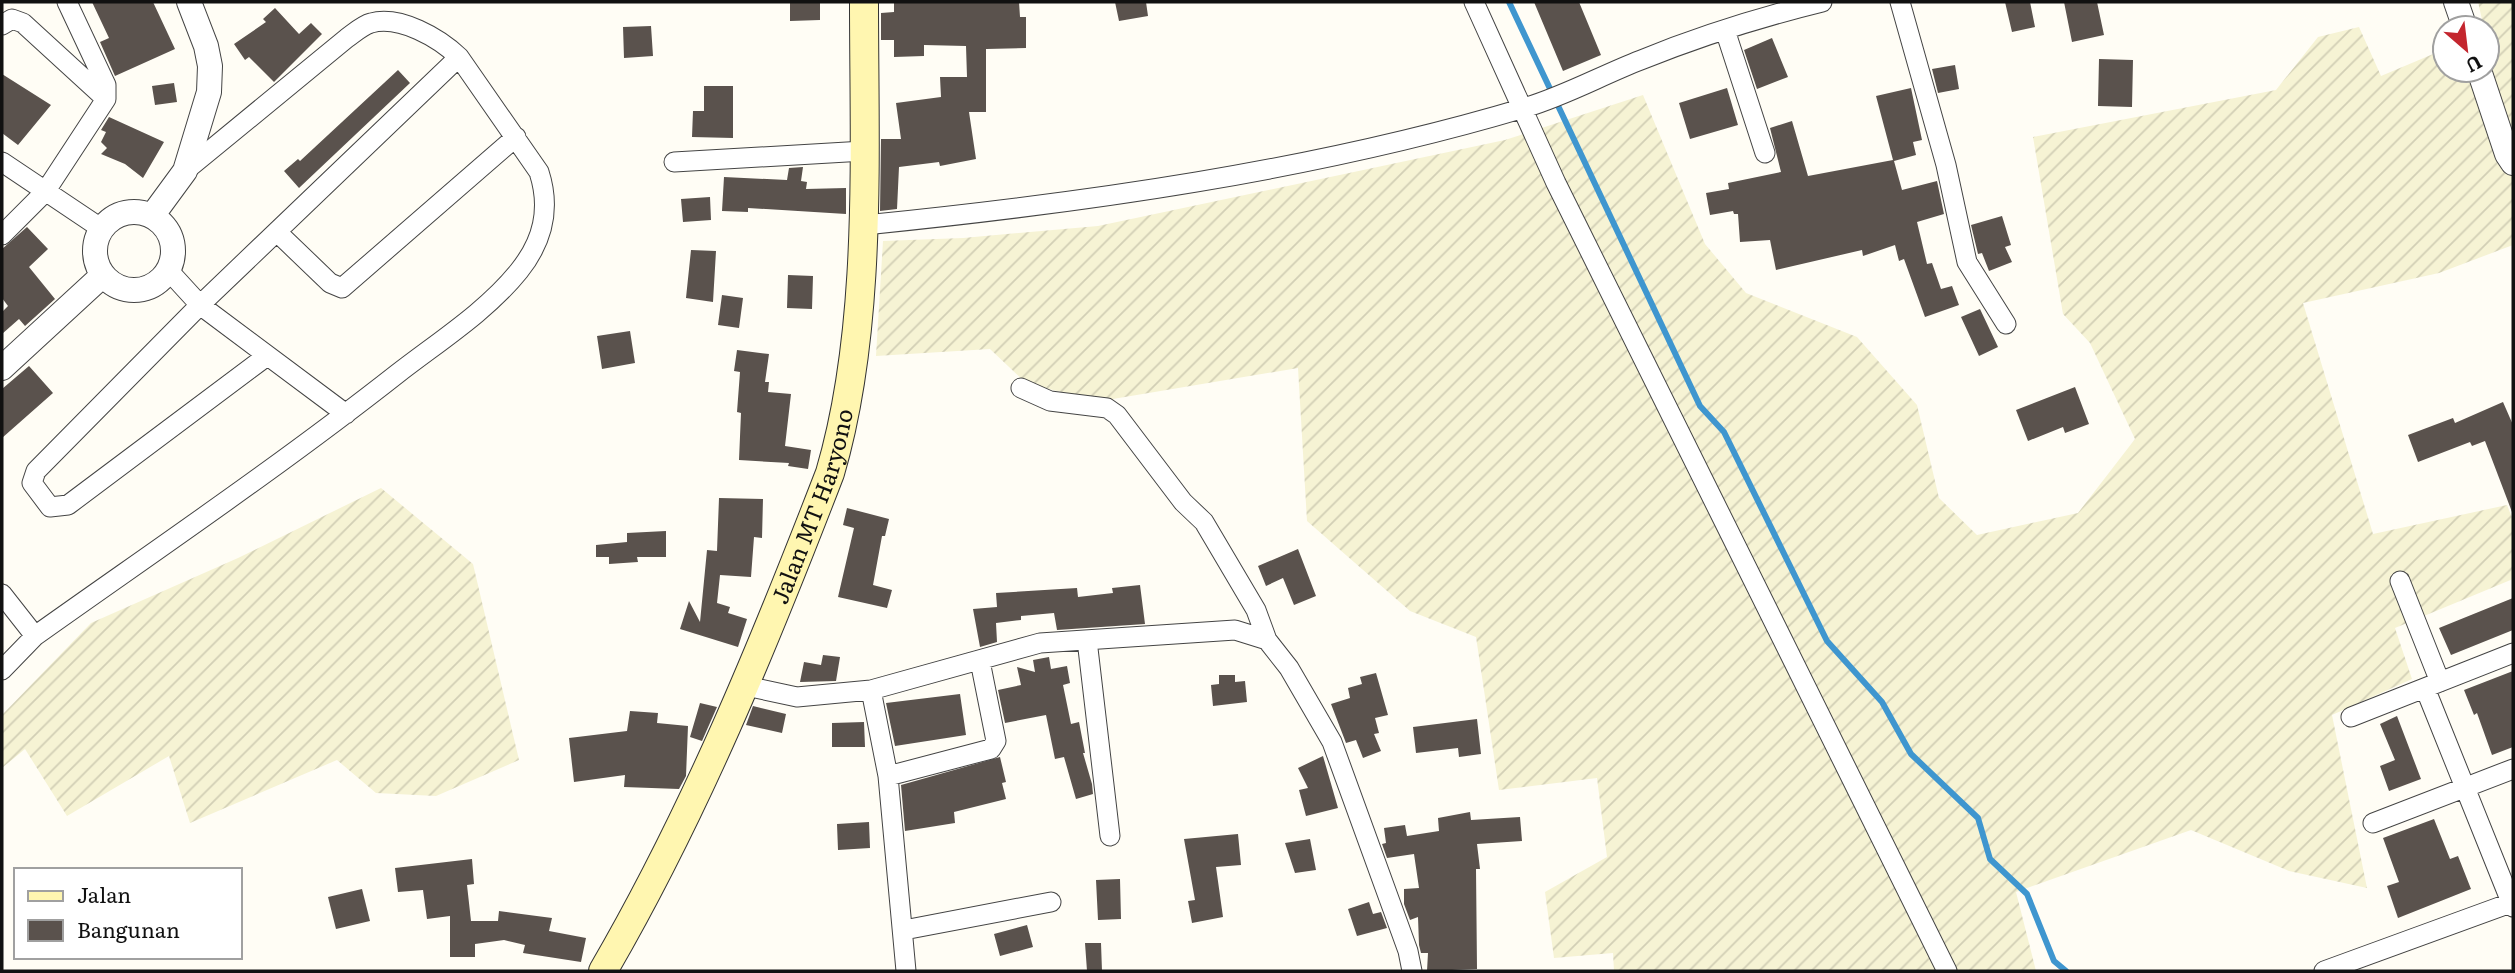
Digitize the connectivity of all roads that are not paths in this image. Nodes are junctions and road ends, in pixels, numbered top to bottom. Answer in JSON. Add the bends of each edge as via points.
{"nodes":[{"id":1,"x":67,"y":2,"type":"edge"},
{"id":2,"x":189,"y":2,"type":"edge"},
{"id":3,"x":864,"y":2,"type":"edge"},
{"id":4,"x":1474,"y":2,"type":"edge"},
{"id":5,"x":1822,"y":2,"type":"edge"},
{"id":6,"x":1900,"y":2,"type":"edge"},
{"id":7,"x":1789,"y":6,"type":"edge"},
{"id":8,"x":2,"y":25,"type":"edge"},
{"id":9,"x":1725,"y":30,"type":"junction"},
{"id":10,"x":459,"y":57,"type":"junction"},
{"id":11,"x":2484,"y":84,"type":"edge"},
{"id":12,"x":106,"y":99,"type":"junction"},
{"id":13,"x":1531,"y":106,"type":"junction"},
{"id":14,"x":516,"y":137,"type":"junction"},
{"id":15,"x":864,"y":151,"type":"junction"},
{"id":16,"x":1765,"y":153,"type":"dead end"},
{"id":17,"x":2,"y":162,"type":"edge"},
{"id":18,"x":674,"y":162,"type":"dead end"},
{"id":19,"x":2513,"y":163,"type":"edge"},
{"id":20,"x":185,"y":171,"type":"junction"},
{"id":21,"x":45,"y":192,"type":"junction"},
{"id":22,"x":152,"y":216,"type":"junction"},
{"id":23,"x":864,"y":225,"type":"junction"},
{"id":24,"x":102,"y":229,"type":"junction"},
{"id":25,"x":277,"y":232,"type":"junction"},
{"id":26,"x":2,"y":235,"type":"edge"},
{"id":27,"x":168,"y":270,"type":"junction"},
{"id":28,"x":103,"y":275,"type":"junction"},
{"id":29,"x":200,"y":305,"type":"junction"},
{"id":30,"x":2006,"y":324,"type":"dead end"},
{"id":31,"x":267,"y":356,"type":"junction"},
{"id":32,"x":2,"y":368,"type":"edge"},
{"id":33,"x":1021,"y":388,"type":"dead end"},
{"id":34,"x":346,"y":414,"type":"junction"},
{"id":35,"x":2400,"y":581,"type":"dead end"},
{"id":36,"x":2,"y":594,"type":"edge"},
{"id":37,"x":35,"y":636,"type":"junction"},
{"id":38,"x":1087,"y":640,"type":"junction"},
{"id":39,"x":1267,"y":640,"type":"junction"},
{"id":40,"x":2513,"y":653,"type":"edge"},
{"id":41,"x":980,"y":661,"type":"junction"},
{"id":42,"x":2,"y":670,"type":"edge"},
{"id":43,"x":2432,"y":685,"type":"junction"},
{"id":44,"x":746,"y":686,"type":"junction"},
{"id":45,"x":871,"y":690,"type":"junction"},
{"id":46,"x":2351,"y":718,"type":"dead end"},
{"id":47,"x":2513,"y":769,"type":"edge"},
{"id":48,"x":888,"y":776,"type":"junction"},
{"id":49,"x":2465,"y":788,"type":"junction"},
{"id":50,"x":2373,"y":823,"type":"dead end"},
{"id":51,"x":1110,"y":836,"type":"dead end"},
{"id":52,"x":1051,"y":902,"type":"dead end"},
{"id":53,"x":2513,"y":904,"type":"edge"},
{"id":54,"x":904,"y":930,"type":"junction"},
{"id":55,"x":603,"y":971,"type":"edge"},
{"id":56,"x":906,"y":971,"type":"edge"},
{"id":57,"x":1412,"y":971,"type":"edge"},
{"id":58,"x":1947,"y":971,"type":"edge"},
{"id":59,"x":2324,"y":971,"type":"edge"}],
"edges":[{"from":1,"to":12,"type":"street","via":[[106,85]]},
{"from":2,"to":20,"type":"street","via":[[210,66],[209,92]]},
{"from":3,"to":15,"type":"main road","name":"Jalan MT Haryono"},
{"from":4,"to":13,"type":"street"},
{"from":5,"to":7,"type":"street"},
{"from":6,"to":30,"type":"street","via":[[1946,165],[1967,262]]},
{"from":7,"to":9,"type":"street"},
{"from":8,"to":12,"type":"street","via":[[12,19],[23,23]]},
{"from":9,"to":13,"type":"street"},
{"from":9,"to":16,"type":"street"},
{"from":10,"to":14,"type":"street"},
{"from":10,"to":20,"type":"street","via":[[408,26],[370,23]]},
{"from":10,"to":25,"type":"street"},
{"from":11,"to":19,"type":"street"},
{"from":12,"to":21,"type":"street"},
{"from":13,"to":23,"type":"street","via":[[1372,147],[1212,178],[1043,207]]},
{"from":13,"to":58,"type":"street","via":[[1556,183]]},
{"from":14,"to":25,"type":"street","via":[[342,288],[330,283]]},
{"from":14,"to":34,"type":"street","via":[[539,172],[545,191],[545,226],[533,249],[519,271],[489,301]]},
{"from":15,"to":18,"type":"street"},
{"from":15,"to":23,"type":"main road","name":"Jalan MT Haryono"},
{"from":17,"to":21,"type":"street"},
{"from":20,"to":22,"type":"street"},
{"from":21,"to":24,"type":"street"},
{"from":21,"to":26,"type":"street"},
{"from":22,"to":24,"type":"street","via":[[124,213]]},
{"from":22,"to":27,"type":"street","via":[[172,239]]},
{"from":23,"to":44,"type":"main road","name":"Jalan MT Haryono","via":[[851,373],[839,441]]},
{"from":24,"to":28,"type":"street","via":[[95,252]]},
{"from":25,"to":29,"type":"street"},
{"from":27,"to":28,"type":"street","via":[[155,284],[137,290],[118,287]]},
{"from":27,"to":29,"type":"street"},
{"from":28,"to":32,"type":"street"},
{"from":29,"to":31,"type":"street"},
{"from":29,"to":31,"type":"street","via":[[36,471],[32,483],[50,507],[68,505]]},
{"from":31,"to":34,"type":"street"},
{"from":33,"to":39,"type":"street","via":[[1059,403],[1107,408],[1117,415],[1204,522],[1256,610]]},
{"from":34,"to":37,"type":"street"},
{"from":35,"to":43,"type":"street"},
{"from":36,"to":37,"type":"street"},
{"from":37,"to":42,"type":"street"},
{"from":38,"to":39,"type":"street","via":[[1235,630]]},
{"from":38,"to":41,"type":"street","via":[[1040,643]]},
{"from":38,"to":51,"type":"street"},
{"from":39,"to":57,"type":"street","via":[[1289,668],[1332,742]]},
{"from":40,"to":43,"type":"street"},
{"from":41,"to":45,"type":"street"},
{"from":41,"to":48,"type":"street","via":[[996,741],[991,749]]},
{"from":43,"to":46,"type":"street"},
{"from":43,"to":49,"type":"street"},
{"from":44,"to":45,"type":"street","via":[[796,697]]},
{"from":44,"to":55,"type":"main road","name":"Jalan MT Haryono","via":[[675,836]]},
{"from":45,"to":48,"type":"street"},
{"from":47,"to":49,"type":"street"},
{"from":48,"to":54,"type":"street"},
{"from":49,"to":50,"type":"street"},
{"from":49,"to":53,"type":"street"},
{"from":52,"to":54,"type":"street"},
{"from":53,"to":59,"type":"street"},
{"from":54,"to":56,"type":"street"}]}
